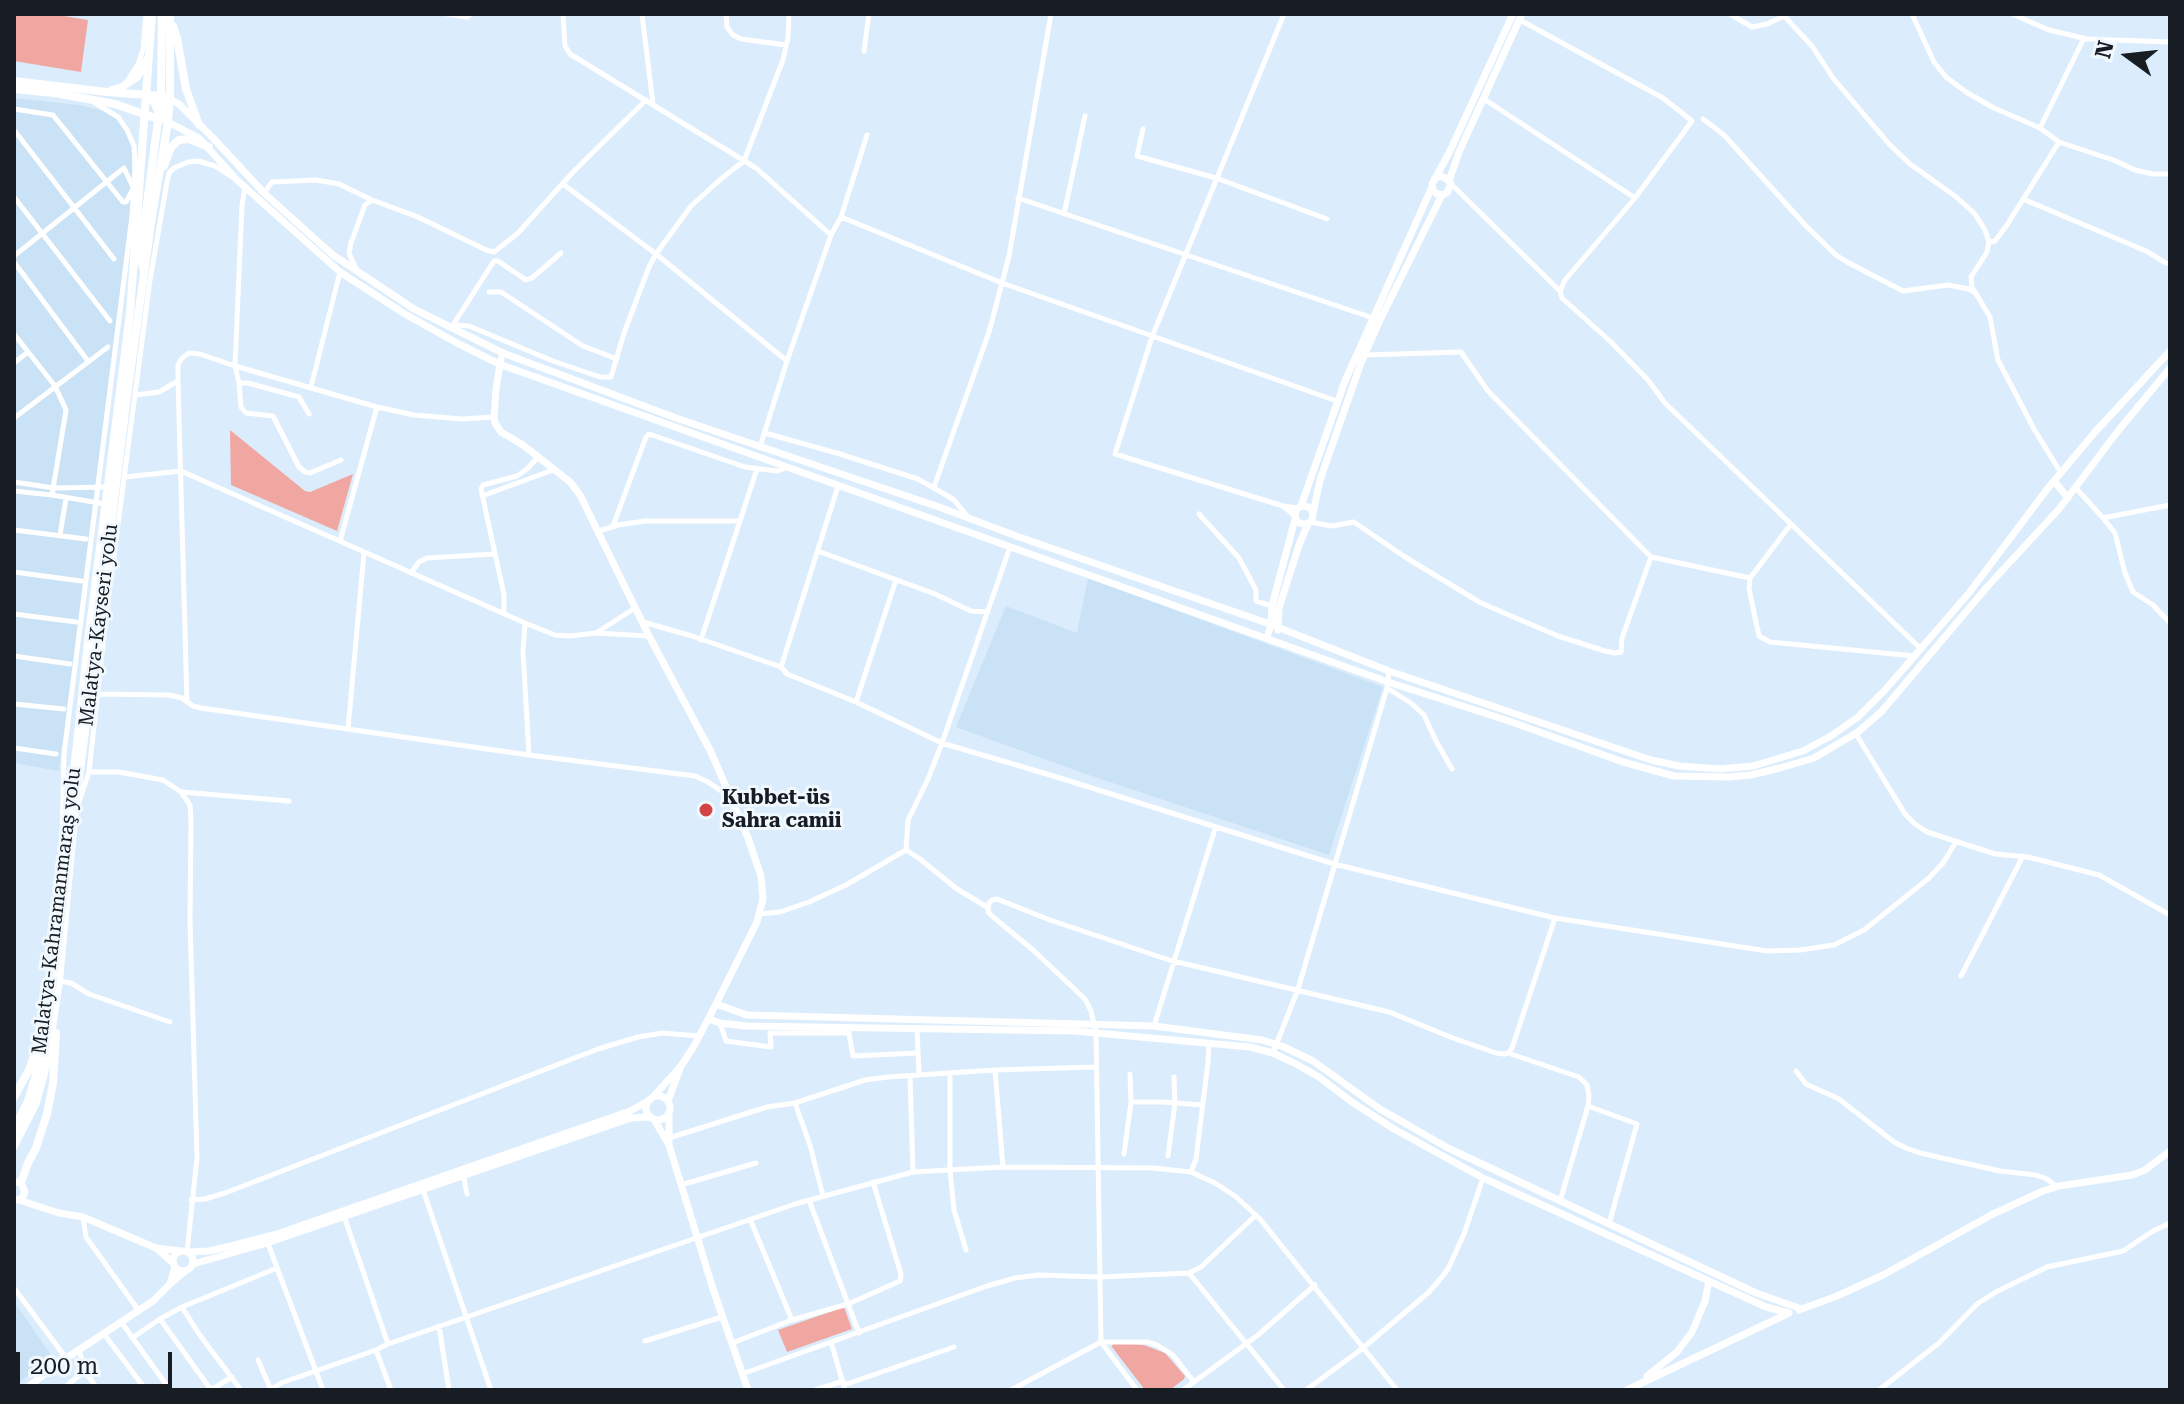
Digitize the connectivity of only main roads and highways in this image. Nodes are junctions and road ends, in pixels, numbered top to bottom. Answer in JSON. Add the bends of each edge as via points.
{"nodes":[{"id":1,"x":152,"y":14,"type":"edge"},
{"id":2,"x":169,"y":15,"type":"edge"},
{"id":3,"x":1518,"y":16,"type":"edge"},
{"id":4,"x":150,"y":54,"type":"junction"},
{"id":5,"x":14,"y":81,"type":"edge"},
{"id":6,"x":14,"y":89,"type":"edge"},
{"id":7,"x":107,"y":92,"type":"junction"},
{"id":8,"x":165,"y":94,"type":"junction"},
{"id":9,"x":146,"y":95,"type":"junction"},
{"id":10,"x":143,"y":119,"type":"junction"},
{"id":11,"x":161,"y":122,"type":"junction"},
{"id":12,"x":199,"y":125,"type":"junction"},
{"id":13,"x":142,"y":144,"type":"junction"},
{"id":14,"x":209,"y":147,"type":"junction"},
{"id":15,"x":135,"y":168,"type":"road end"},
{"id":16,"x":158,"y":182,"type":"junction"},
{"id":17,"x":1434,"y":182,"type":"junction"},
{"id":18,"x":1450,"y":183,"type":"junction"},
{"id":19,"x":1444,"y":195,"type":"junction"},
{"id":20,"x":144,"y":273,"type":"junction"},
{"id":21,"x":2170,"y":351,"type":"edge"},
{"id":22,"x":503,"y":353,"type":"junction"},
{"id":23,"x":499,"y":364,"type":"junction"},
{"id":24,"x":2170,"y":368,"type":"edge"},
{"id":25,"x":2069,"y":463,"type":"junction"},
{"id":26,"x":2081,"y":480,"type":"junction"},
{"id":27,"x":2054,"y":481,"type":"junction"},
{"id":28,"x":2068,"y":498,"type":"junction"},
{"id":29,"x":1297,"y":512,"type":"junction"},
{"id":30,"x":1312,"y":519,"type":"junction"},
{"id":31,"x":1276,"y":607,"type":"junction"},
{"id":32,"x":1275,"y":627,"type":"junction"},
{"id":33,"x":1271,"y":638,"type":"junction"},
{"id":34,"x":59,"y":981,"type":"junction"},
{"id":35,"x":716,"y":1004,"type":"junction"},
{"id":36,"x":47,"y":1019,"type":"junction"},
{"id":37,"x":708,"y":1019,"type":"junction"},
{"id":38,"x":1275,"y":1049,"type":"junction"},
{"id":39,"x":681,"y":1066,"type":"junction"},
{"id":40,"x":14,"y":1097,"type":"edge"},
{"id":41,"x":652,"y":1098,"type":"junction"},
{"id":42,"x":668,"y":1101,"type":"junction"},
{"id":43,"x":669,"y":1114,"type":"junction"},
{"id":44,"x":652,"y":1119,"type":"junction"},
{"id":45,"x":14,"y":1129,"type":"edge"},
{"id":46,"x":669,"y":1141,"type":"junction"},
{"id":47,"x":14,"y":1146,"type":"edge"},
{"id":48,"x":2170,"y":1151,"type":"edge"},
{"id":49,"x":462,"y":1172,"type":"junction"},
{"id":50,"x":20,"y":1185,"type":"edge"},
{"id":51,"x":17,"y":1201,"type":"edge"},
{"id":52,"x":38,"y":1205,"type":"junction"},
{"id":53,"x":266,"y":1240,"type":"junction"},
{"id":54,"x":156,"y":1248,"type":"junction"},
{"id":55,"x":185,"y":1252,"type":"junction"},
{"id":56,"x":193,"y":1264,"type":"junction"},
{"id":57,"x":174,"y":1266,"type":"junction"},
{"id":58,"x":185,"y":1271,"type":"junction"},
{"id":59,"x":1709,"y":1281,"type":"junction"},
{"id":60,"x":170,"y":1284,"type":"junction"},
{"id":61,"x":1802,"y":1309,"type":"junction"},
{"id":62,"x":1789,"y":1313,"type":"junction"},
{"id":63,"x":1636,"y":1385,"type":"junction"},
{"id":64,"x":24,"y":1390,"type":"edge"},
{"id":65,"x":748,"y":1390,"type":"edge"},
{"id":66,"x":1627,"y":1390,"type":"edge"}],
"edges":[{"from":1,"to":4,"type":"highway","name":"Malatya-Kahramanmaraş yolu"},
{"from":2,"to":8,"type":"highway","name":"Malatya-Kayseri yolu"},
{"from":2,"to":12,"type":"highway"},
{"from":3,"to":17,"type":"main road"},
{"from":3,"to":18,"type":"main road"},
{"from":4,"to":7,"type":"highway","via":[[137,77]]},
{"from":4,"to":9,"type":"highway","name":"Malatya-Kahramanmaraş yolu"},
{"from":5,"to":7,"type":"highway"},
{"from":6,"to":10,"type":"highway","via":[[115,104]]},
{"from":7,"to":9,"type":"highway"},
{"from":8,"to":9,"type":"highway"},
{"from":8,"to":11,"type":"highway","name":"Malatya-Kayseri yolu"},
{"from":8,"to":12,"type":"main road"},
{"from":9,"to":10,"type":"highway","name":"Malatya-Kahramanmaraş yolu"},
{"from":9,"to":11,"type":"highway"},
{"from":10,"to":11,"type":"highway"},
{"from":10,"to":13,"type":"highway","name":"Malatya-Kahramanmaraş yolu"},
{"from":11,"to":14,"type":"main road"},
{"from":11,"to":16,"type":"highway","name":"Malatya-Kayseri yolu"},
{"from":11,"to":20,"type":"highway","via":[[140,256]]},
{"from":12,"to":22,"type":"main road","via":[[264,193],[358,274]]},
{"from":13,"to":15,"type":"highway"},
{"from":13,"to":36,"type":"highway","name":"Malatya-Kahramanmaraş yolu","via":[[130,313],[100,504]]},
{"from":14,"to":16,"type":"highway","via":[[179,140],[171,147]]},
{"from":14,"to":23,"type":"main road","via":[[237,180],[340,272]]},
{"from":16,"to":20,"type":"highway","name":"Malatya-Kayseri yolu"},
{"from":17,"to":18,"type":"main road","via":[[1441,176]]},
{"from":17,"to":19,"type":"main road","via":[[1434,192]]},
{"from":17,"to":29,"type":"main road","via":[[1345,381]]},
{"from":18,"to":19,"type":"main road"},
{"from":19,"to":30,"type":"main road","via":[[1365,355],[1320,480]]},
{"from":20,"to":34,"type":"highway","name":"Malatya-Kayseri yolu","via":[[74,819]]},
{"from":21,"to":25,"type":"main road"},
{"from":22,"to":23,"type":"main road"},
{"from":22,"to":32,"type":"main road"},
{"from":23,"to":33,"type":"main road"},
{"from":23,"to":35,"type":"main road","via":[[494,417],[501,432],[580,495],[711,752],[761,876],[759,914]]},
{"from":24,"to":26,"type":"main road"},
{"from":25,"to":26,"type":"main road"},
{"from":25,"to":27,"type":"main road"},
{"from":26,"to":28,"type":"main road"},
{"from":27,"to":28,"type":"main road"},
{"from":27,"to":32,"type":"main road","via":[[1969,593],[1858,717],[1803,751],[1753,766],[1720,769],[1651,760]]},
{"from":28,"to":33,"type":"main road","via":[[1856,734],[1814,758],[1751,775],[1674,776],[1623,762],[1387,685]]},
{"from":29,"to":30,"type":"main road","via":[[1310,508]]},
{"from":29,"to":30,"type":"main road","via":[[1302,525]]},
{"from":29,"to":31,"type":"main road"},
{"from":30,"to":31,"type":"main road"},
{"from":31,"to":32,"type":"main road"},
{"from":32,"to":33,"type":"main road"},
{"from":34,"to":47,"type":"highway","name":"Malatya-Kayseri yolu","via":[[47,1062]]},
{"from":34,"to":50,"type":"highway","via":[[53,1083]]},
{"from":35,"to":37,"type":"main road"},
{"from":35,"to":38,"type":"main road","via":[[747,1015],[1154,1026],[1240,1036]]},
{"from":36,"to":40,"type":"highway"},
{"from":36,"to":45,"type":"highway","name":"Malatya-Kahramanmaraş yolu","via":[[38,1068]]},
{"from":37,"to":38,"type":"main road","via":[[745,1026],[1096,1033]]},
{"from":37,"to":39,"type":"main road"},
{"from":38,"to":59,"type":"main road","via":[[1394,1129],[1483,1178]]},
{"from":38,"to":61,"type":"main road","via":[[1313,1061],[1438,1143],[1756,1293]]},
{"from":39,"to":41,"type":"main road"},
{"from":39,"to":42,"type":"main road"},
{"from":41,"to":42,"type":"main road"},
{"from":41,"to":44,"type":"main road","via":[[646,1109]]},
{"from":41,"to":49,"type":"main road","via":[[630,1111]]},
{"from":42,"to":43,"type":"main road"},
{"from":43,"to":44,"type":"main road","via":[[663,1120]]},
{"from":43,"to":46,"type":"main road"},
{"from":44,"to":46,"type":"main road"},
{"from":44,"to":49,"type":"main road","via":[[631,1118]]},
{"from":46,"to":65,"type":"main road"},
{"from":48,"to":61,"type":"main road","via":[[2132,1175],[2043,1191],[1883,1275]]},
{"from":49,"to":53,"type":"main road"},
{"from":50,"to":51,"type":"main road"},
{"from":50,"to":52,"type":"main road"},
{"from":51,"to":52,"type":"main road"},
{"from":52,"to":54,"type":"main road","via":[[83,1217]]},
{"from":53,"to":55,"type":"main road"},
{"from":53,"to":56,"type":"main road"},
{"from":54,"to":55,"type":"main road"},
{"from":54,"to":57,"type":"main road"},
{"from":55,"to":56,"type":"main road"},
{"from":55,"to":57,"type":"main road","via":[[174,1257]]},
{"from":56,"to":58,"type":"main road"},
{"from":57,"to":58,"type":"main road"},
{"from":57,"to":60,"type":"main road"},
{"from":58,"to":60,"type":"main road"},
{"from":59,"to":62,"type":"main road"},
{"from":59,"to":63,"type":"main road","via":[[1692,1332],[1677,1352]]},
{"from":60,"to":64,"type":"main road"},
{"from":61,"to":62,"type":"main road"},
{"from":62,"to":63,"type":"main road"},
{"from":63,"to":66,"type":"main road"}]}
